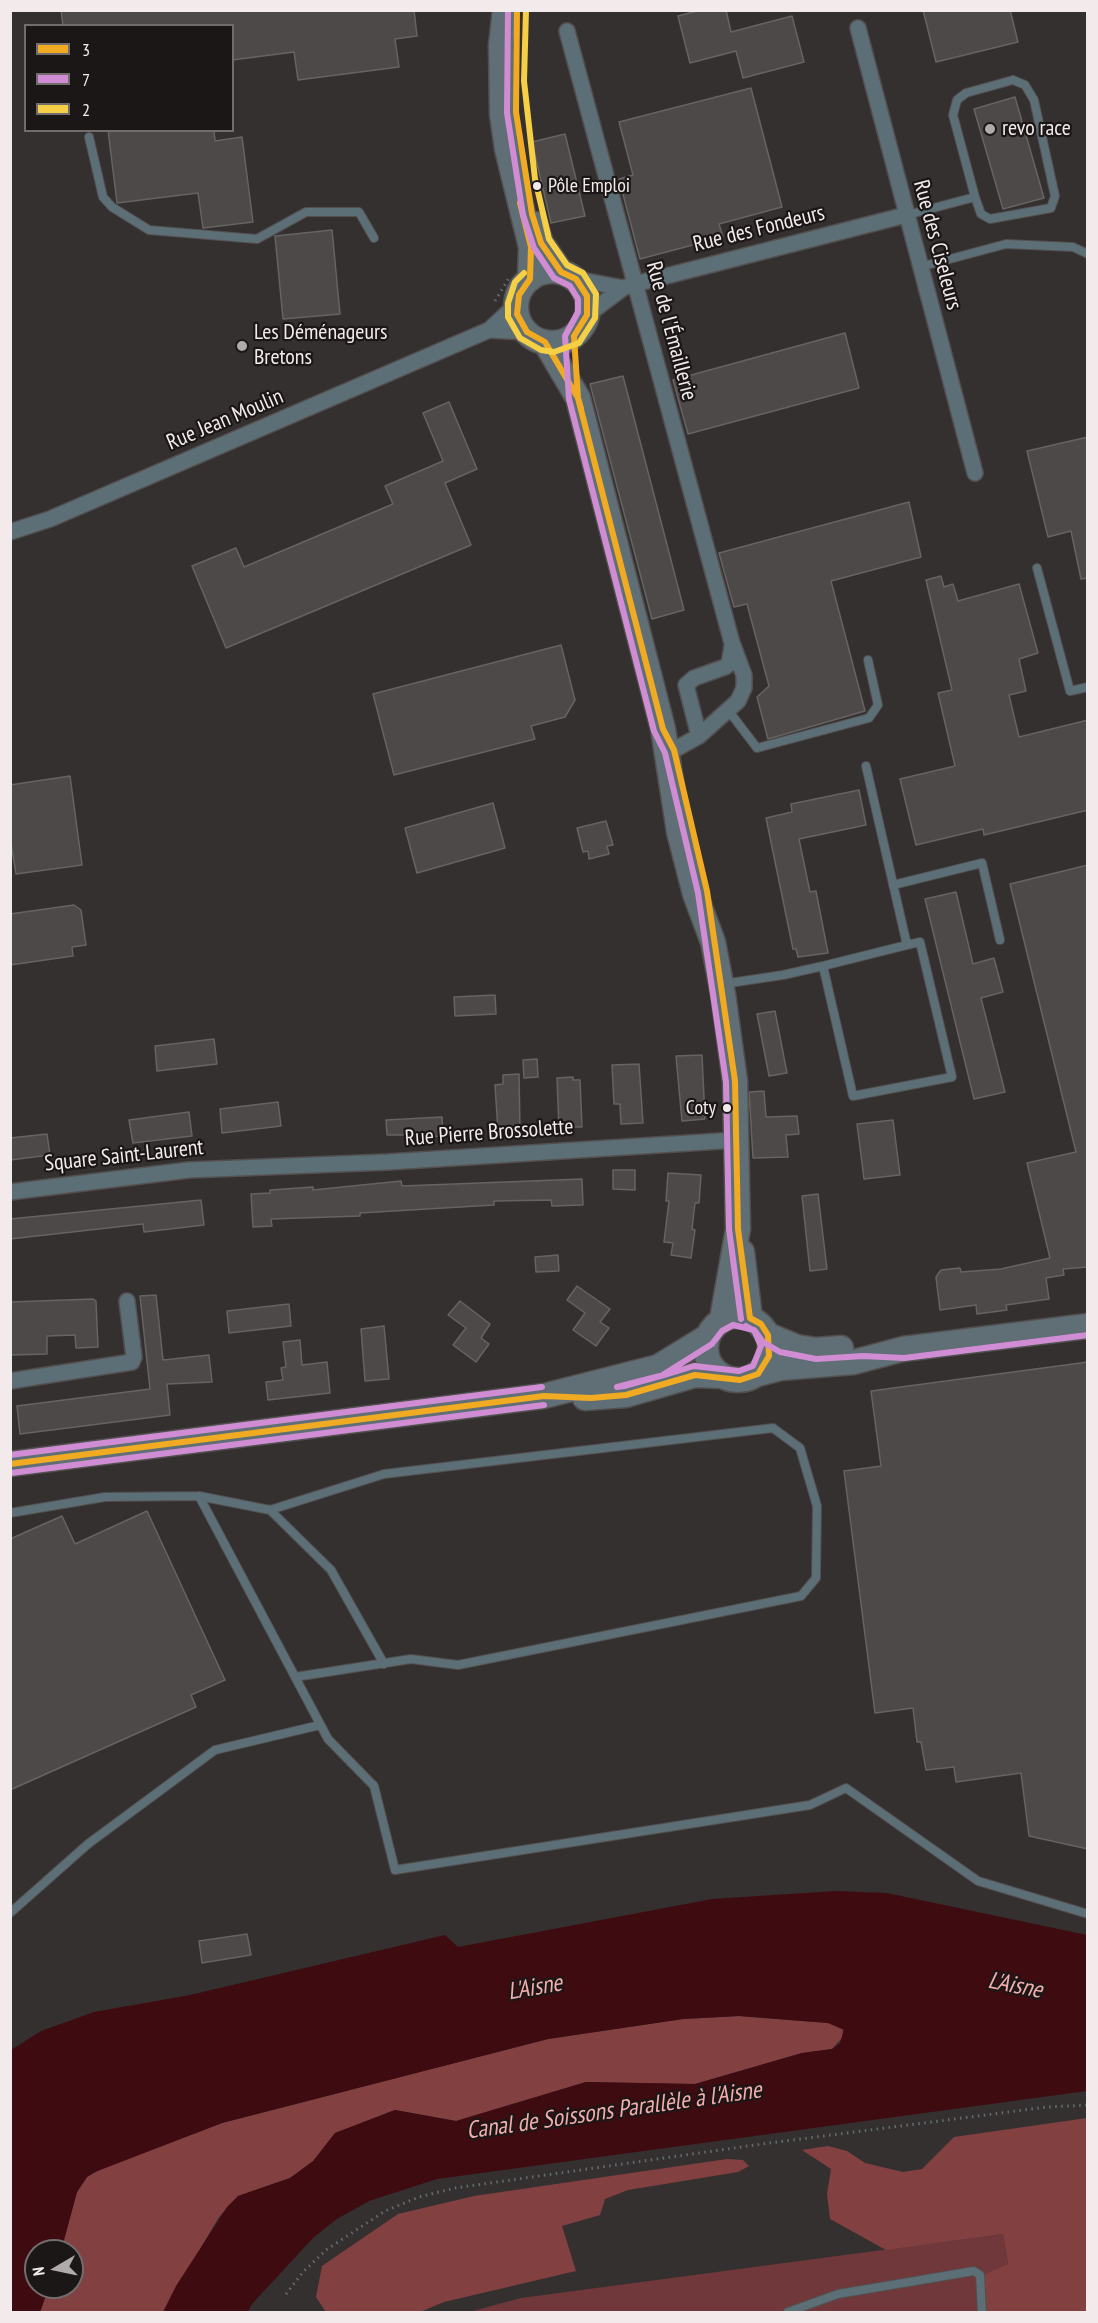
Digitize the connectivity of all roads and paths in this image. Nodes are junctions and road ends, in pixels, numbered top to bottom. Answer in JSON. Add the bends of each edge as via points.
{"nodes":[{"id":1,"x":505,"y":10,"type":"edge"},
{"id":2,"x":518,"y":10,"type":"edge"},
{"id":3,"x":858,"y":28,"type":"dead end"},
{"id":4,"x":567,"y":31,"type":"dead end"},
{"id":5,"x":89,"y":137,"type":"dead end"},
{"id":6,"x":975,"y":196,"type":"junction"},
{"id":7,"x":906,"y":215,"type":"junction"},
{"id":8,"x":374,"y":238,"type":"dead end"},
{"id":9,"x":1088,"y":254,"type":"edge"},
{"id":10,"x":920,"y":267,"type":"junction"},
{"id":11,"x":568,"y":276,"type":"junction"},
{"id":12,"x":530,"y":279,"type":"junction"},
{"id":13,"x":629,"y":286,"type":"junction"},
{"id":14,"x":517,"y":304,"type":"junction"},
{"id":15,"x":587,"y":315,"type":"junction"},
{"id":16,"x":489,"y":330,"type":"junction"},
{"id":17,"x":574,"y":336,"type":"junction"},
{"id":18,"x":536,"y":337,"type":"junction"},
{"id":19,"x":578,"y":398,"type":"junction"},
{"id":20,"x":975,"y":474,"type":"dead end"},
{"id":21,"x":10,"y":532,"type":"edge"},
{"id":22,"x":1037,"y":568,"type":"dead end"},
{"id":23,"x":732,"y":643,"type":"junction"},
{"id":24,"x":868,"y":660,"type":"dead end"},
{"id":25,"x":1088,"y":687,"type":"edge"},
{"id":26,"x":728,"y":710,"type":"junction"},
{"id":27,"x":663,"y":729,"type":"junction"},
{"id":28,"x":699,"y":736,"type":"junction"},
{"id":29,"x":674,"y":750,"type":"junction"},
{"id":30,"x":866,"y":766,"type":"dead end"},
{"id":31,"x":893,"y":885,"type":"junction"},
{"id":32,"x":1000,"y":940,"type":"dead end"},
{"id":33,"x":713,"y":942,"type":"junction"},
{"id":34,"x":907,"y":945,"type":"junction"},
{"id":35,"x":823,"y":966,"type":"junction"},
{"id":36,"x":721,"y":984,"type":"junction"},
{"id":37,"x":737,"y":1140,"type":"junction"},
{"id":38,"x":243,"y":1167,"type":"joint"},
{"id":39,"x":10,"y":1192,"type":"edge"},
{"id":40,"x":738,"y":1229,"type":"junction"},
{"id":41,"x":127,"y":1301,"type":"dead end"},
{"id":42,"x":750,"y":1318,"type":"junction"},
{"id":43,"x":1088,"y":1326,"type":"edge"},
{"id":44,"x":715,"y":1328,"type":"junction"},
{"id":45,"x":768,"y":1335,"type":"junction"},
{"id":46,"x":903,"y":1349,"type":"junction"},
{"id":47,"x":758,"y":1374,"type":"junction"},
{"id":48,"x":721,"y":1376,"type":"junction"},
{"id":49,"x":10,"y":1381,"type":"edge"},
{"id":50,"x":544,"y":1396,"type":"junction"},
{"id":51,"x":10,"y":1464,"type":"edge"},
{"id":52,"x":199,"y":1496,"type":"junction"},
{"id":53,"x":270,"y":1509,"type":"junction"},
{"id":54,"x":10,"y":1513,"type":"edge"},
{"id":55,"x":384,"y":1664,"type":"junction"},
{"id":56,"x":295,"y":1677,"type":"junction"},
{"id":57,"x":320,"y":1725,"type":"junction"},
{"id":58,"x":10,"y":1913,"type":"edge"},
{"id":59,"x":1088,"y":1914,"type":"edge"},
{"id":60,"x":1088,"y":2104,"type":"edge"},
{"id":61,"x":286,"y":2294,"type":"dead end"},
{"id":62,"x":788,"y":2313,"type":"edge"},
{"id":63,"x":982,"y":2313,"type":"edge"}],
"edges":[{"from":1,"to":12,"type":"main road","via":[[502,114],[531,247]]},
{"from":2,"to":11,"type":"main road","via":[[515,81],[525,181],[541,243]]},
{"from":3,"to":7,"type":"street","name":"Rue des Ciseleurs"},
{"from":4,"to":13,"type":"street","name":"Rue de l'Émaillerie"},
{"from":5,"to":8,"type":"lane","via":[[104,197],[112,207],[149,230],[257,238],[306,212],[359,212]]},
{"from":6,"to":6,"type":"lane","via":[[981,214],[990,219],[1051,208],[1056,196],[1034,100],[1025,85],[1013,80],[966,93],[957,100],[953,115]]},
{"from":6,"to":7,"type":"lane"},
{"from":7,"to":10,"type":"street","name":"Rue des Ciseleurs"},
{"from":7,"to":13,"type":"street","name":"Rue des Fondeurs"},
{"from":9,"to":10,"type":"lane","via":[[1073,247],[1006,244]]},
{"from":10,"to":20,"type":"street","name":"Rue des Ciseleurs"},
{"from":11,"to":12,"type":"main road","via":[[544,272]]},
{"from":11,"to":13,"type":"street"},
{"from":11,"to":15,"type":"main road","via":[[586,296]]},
{"from":12,"to":14,"type":"main road"},
{"from":13,"to":15,"type":"street"},
{"from":13,"to":23,"type":"street","name":"Rue de l'Émaillerie"},
{"from":14,"to":16,"type":"street","name":"Rue Jean Moulin"},
{"from":14,"to":18,"type":"main road","via":[[517,314]]},
{"from":15,"to":17,"type":"main road"},
{"from":16,"to":18,"type":"street","name":"Rue Jean Moulin"},
{"from":16,"to":21,"type":"street","name":"Rue Jean Moulin","via":[[50,519]]},
{"from":17,"to":18,"type":"main road","via":[[564,341]]},
{"from":17,"to":19,"type":"main road"},
{"from":18,"to":19,"type":"main road"},
{"from":19,"to":27,"type":"main road"},
{"from":22,"to":25,"type":"lane","via":[[1070,691]]},
{"from":23,"to":26,"type":"street","name":"Rue de l'Émaillerie","via":[[744,675],[744,688]]},
{"from":23,"to":28,"type":"street","via":[[729,664],[686,685]]},
{"from":24,"to":26,"type":"lane","via":[[878,705],[869,718],[757,748]]},
{"from":26,"to":28,"type":"street","name":"Rue de l'Émaillerie"},
{"from":27,"to":29,"type":"main road"},
{"from":27,"to":33,"type":"main road","via":[[679,832],[695,894]]},
{"from":28,"to":29,"type":"street","name":"Rue de l'Émaillerie"},
{"from":29,"to":33,"type":"main road","via":[[707,891]]},
{"from":30,"to":31,"type":"lane"},
{"from":31,"to":32,"type":"lane","via":[[982,863]]},
{"from":31,"to":34,"type":"lane"},
{"from":33,"to":36,"type":"main road"},
{"from":34,"to":35,"type":"lane"},
{"from":34,"to":35,"type":"lane","via":[[920,942],[952,1077],[853,1096]]},
{"from":35,"to":36,"type":"lane"},
{"from":36,"to":37,"type":"main road","via":[[735,1081]]},
{"from":37,"to":38,"type":"street","name":"Rue Pierre Brossolette"},
{"from":37,"to":40,"type":"main road"},
{"from":38,"to":39,"type":"street","name":"Square Saint-Laurent"},
{"from":40,"to":42,"type":"main road"},
{"from":40,"to":44,"type":"main road"},
{"from":41,"to":49,"type":"street","via":[[132,1362]]},
{"from":42,"to":44,"type":"main road","via":[[741,1315]]},
{"from":42,"to":45,"type":"main road","via":[[761,1324]]},
{"from":43,"to":46,"type":"main road"},
{"from":44,"to":48,"type":"main road","via":[[707,1359]]},
{"from":44,"to":50,"type":"main road","via":[[658,1367]]},
{"from":45,"to":46,"type":"main road","via":[[784,1344],[816,1350]]},
{"from":45,"to":47,"type":"main road","via":[[769,1356]]},
{"from":46,"to":47,"type":"main road","via":[[854,1362],[781,1368]]},
{"from":47,"to":48,"type":"main road","via":[[740,1380]]},
{"from":48,"to":50,"type":"main road","via":[[695,1375],[626,1395]]},
{"from":50,"to":51,"type":"main road"},
{"from":52,"to":53,"type":"lane"},
{"from":52,"to":54,"type":"lane","via":[[105,1497]]},
{"from":52,"to":56,"type":"lane"},
{"from":53,"to":55,"type":"lane","via":[[331,1570]]},
{"from":53,"to":55,"type":"lane","via":[[384,1474],[773,1428],[800,1448],[817,1506],[816,1578],[801,1596],[458,1665],[411,1659]]},
{"from":55,"to":56,"type":"lane"},
{"from":56,"to":57,"type":"lane"},
{"from":57,"to":58,"type":"lane","via":[[215,1750],[88,1844]]},
{"from":57,"to":59,"type":"lane","via":[[328,1739],[374,1786],[395,1870],[810,1805],[846,1788],[978,1881]]},
{"from":60,"to":61,"type":"path","via":[[762,2144],[454,2188],[385,2211],[326,2250]]},
{"from":62,"to":63,"type":"lane","via":[[838,2294],[974,2271],[980,2275]]}]}
